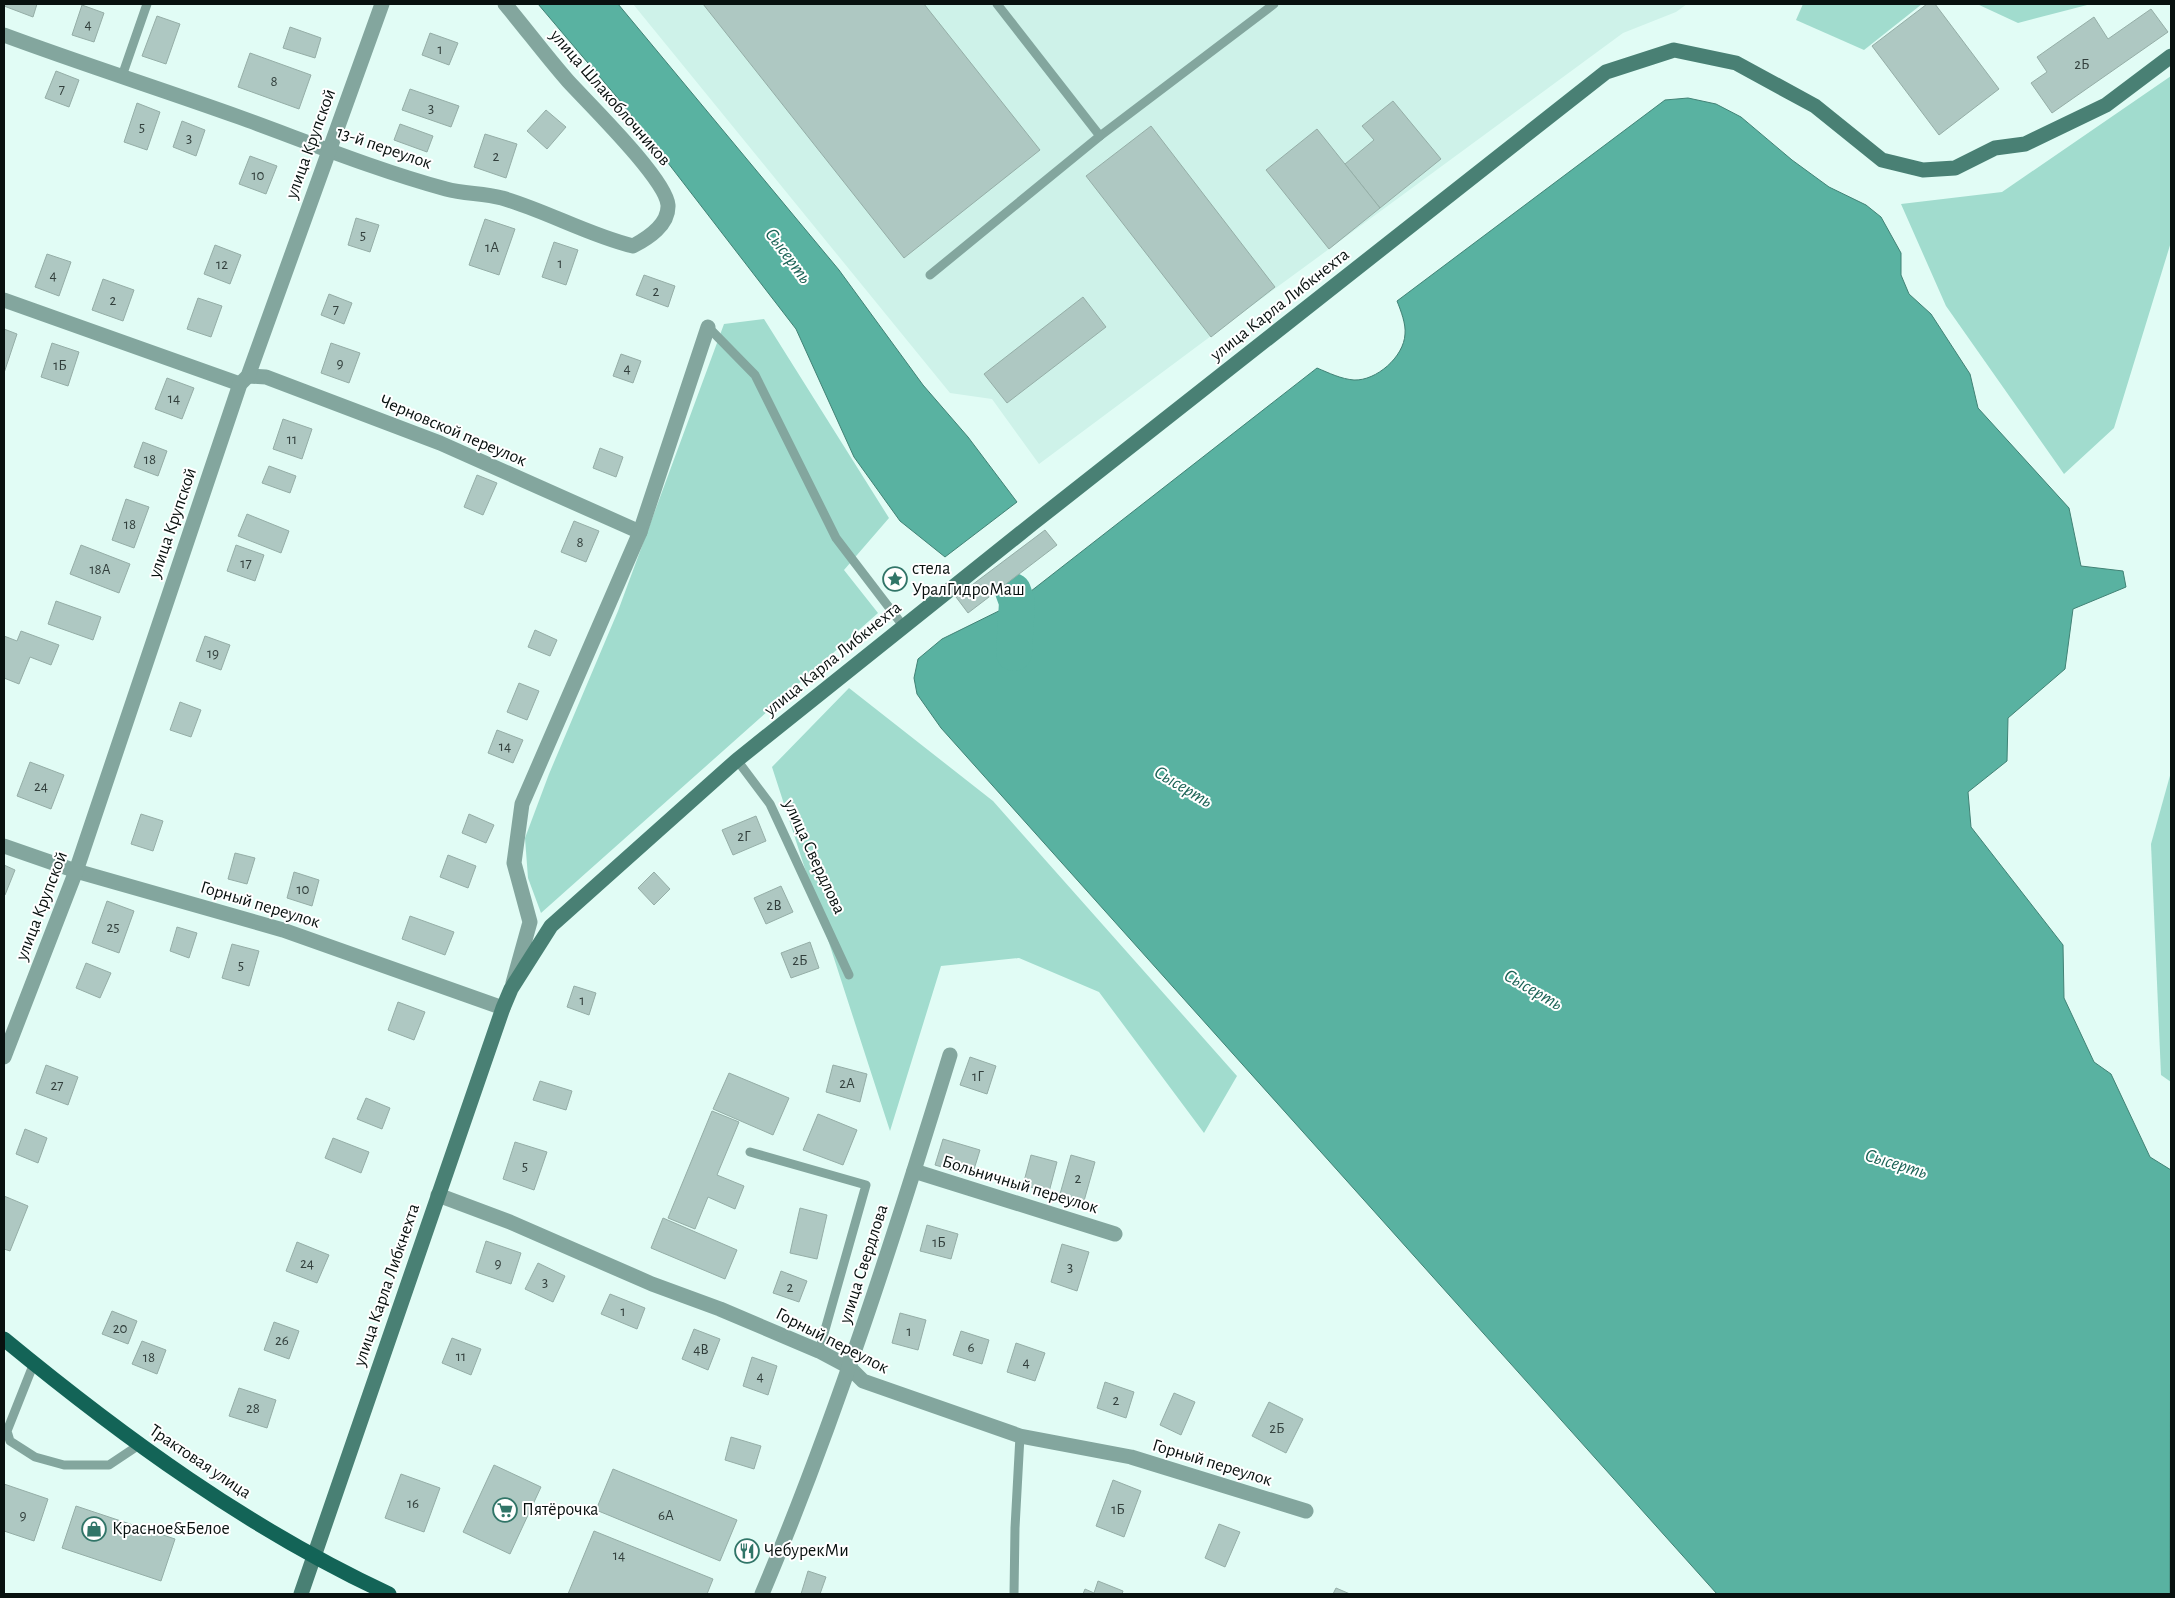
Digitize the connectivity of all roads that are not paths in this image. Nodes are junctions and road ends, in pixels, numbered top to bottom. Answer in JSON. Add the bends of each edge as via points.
{"nodes":[{"id":1,"x":147,"y":4,"type":"edge"},
{"id":2,"x":382,"y":4,"type":"edge"},
{"id":3,"x":506,"y":4,"type":"edge"},
{"id":4,"x":996,"y":4,"type":"edge"},
{"id":5,"x":1274,"y":4,"type":"edge"},
{"id":6,"x":4,"y":35,"type":"edge"},
{"id":7,"x":2171,"y":56,"type":"edge"},
{"id":8,"x":122,"y":76,"type":"junction"},
{"id":9,"x":1100,"y":136,"type":"junction"},
{"id":10,"x":329,"y":149,"type":"junction"},
{"id":11,"x":663,"y":224,"type":"joint"},
{"id":12,"x":930,"y":275,"type":"dead end"},
{"id":13,"x":4,"y":300,"type":"edge"},
{"id":14,"x":708,"y":327,"type":"joint"},
{"id":15,"x":244,"y":380,"type":"junction"},
{"id":16,"x":640,"y":532,"type":"junction"},
{"id":17,"x":904,"y":627,"type":"junction"},
{"id":18,"x":737,"y":760,"type":"junction"},
{"id":19,"x":4,"y":846,"type":"edge"},
{"id":20,"x":76,"y":871,"type":"junction"},
{"id":21,"x":849,"y":975,"type":"dead end"},
{"id":22,"x":511,"y":989,"type":"junction"},
{"id":23,"x":503,"y":1008,"type":"junction"},
{"id":24,"x":950,"y":1055,"type":"dead end"},
{"id":25,"x":4,"y":1057,"type":"edge"},
{"id":26,"x":750,"y":1152,"type":"dead end"},
{"id":27,"x":914,"y":1171,"type":"junction"},
{"id":28,"x":438,"y":1195,"type":"junction"},
{"id":29,"x":1114,"y":1234,"type":"dead end"},
{"id":30,"x":4,"y":1339,"type":"edge"},
{"id":31,"x":818,"y":1351,"type":"junction"},
{"id":32,"x":34,"y":1363,"type":"junction"},
{"id":33,"x":849,"y":1367,"type":"junction"},
{"id":34,"x":1020,"y":1436,"type":"junction"},
{"id":35,"x":140,"y":1445,"type":"junction"},
{"id":36,"x":1306,"y":1511,"type":"dead end"},
{"id":37,"x":314,"y":1555,"type":"junction"},
{"id":38,"x":369,"y":1590,"type":"edge"},
{"id":39,"x":301,"y":1594,"type":"edge"},
{"id":40,"x":389,"y":1594,"type":"edge"},
{"id":41,"x":762,"y":1594,"type":"edge"},
{"id":42,"x":1014,"y":1594,"type":"edge"}],
"edges":[{"from":1,"to":8,"type":"lane"},
{"from":2,"to":10,"type":"street","name":"улица Крупской"},
{"from":3,"to":11,"type":"street","name":"улица Шлакоблочников","via":[[664,192],[668,205]]},
{"from":4,"to":9,"type":"lane"},
{"from":5,"to":9,"type":"lane"},
{"from":6,"to":8,"type":"street","name":"13-й переулок"},
{"from":7,"to":17,"type":"street","name":"улица Карла Либкнехта","via":[[2106,105],[2025,144],[1995,148],[1955,168],[1922,170],[1882,160],[1815,106],[1736,63],[1674,50],[1606,72]]},
{"from":8,"to":10,"type":"street","name":"13-й переулок"},
{"from":9,"to":12,"type":"lane"},
{"from":10,"to":11,"type":"street","name":"13-й переулок","via":[[404,177],[449,190],[500,198],[544,212],[624,244],[633,246],[641,242]]},
{"from":10,"to":15,"type":"street","name":"улица Крупской"},
{"from":13,"to":15,"type":"street","name":"Черновской переулок"},
{"from":14,"to":16,"type":"street","name":"улица Карла Либкнехта"},
{"from":14,"to":17,"type":"lane","via":[[755,375],[836,538]]},
{"from":15,"to":16,"type":"street","name":"Черновской переулок","via":[[266,377],[440,443]]},
{"from":15,"to":20,"type":"street","name":"улица Крупской"},
{"from":16,"to":22,"type":"street","name":"улица Карла Либкнехта","via":[[522,804],[514,863],[530,922]]},
{"from":17,"to":18,"type":"street","name":"улица Карла Либкнехта"},
{"from":18,"to":21,"type":"lane","name":"улица Свердлова","via":[[770,804]]},
{"from":18,"to":22,"type":"street","name":"улица Карла Либкнехта","via":[[551,926]]},
{"from":19,"to":20,"type":"street","name":"Горный переулок"},
{"from":20,"to":23,"type":"street","name":"Горный переулок","via":[[283,930]]},
{"from":20,"to":25,"type":"street","name":"улица Крупской"},
{"from":22,"to":23,"type":"street","name":"улица Карла Либкнехта"},
{"from":23,"to":28,"type":"street","name":"улица Карла Либкнехта"},
{"from":24,"to":27,"type":"street","name":"улица Свердлова"},
{"from":26,"to":31,"type":"lane","via":[[866,1185]]},
{"from":27,"to":29,"type":"street","name":"Больничный переулок"},
{"from":27,"to":33,"type":"street","name":"улица Свердлова"},
{"from":28,"to":31,"type":"street","name":"Горный переулок"},
{"from":28,"to":37,"type":"street","name":"улица Карла Либкнехта"},
{"from":30,"to":32,"type":"main road","name":"Трактовая улица"},
{"from":31,"to":33,"type":"street","name":"Горный переулок"},
{"from":32,"to":35,"type":"main road","name":"Трактовая улица"},
{"from":32,"to":35,"type":"lane","via":[[7,1431],[10,1441],[35,1457],[64,1465],[109,1464]]},
{"from":33,"to":34,"type":"street","name":"Горный переулок","via":[[863,1381]]},
{"from":33,"to":41,"type":"street","name":"улица Свердлова","via":[[792,1524]]},
{"from":34,"to":36,"type":"street","name":"Горный переулок","via":[[1131,1457]]},
{"from":34,"to":42,"type":"lane"},
{"from":35,"to":37,"type":"main road","name":"Трактовая улица","via":[[269,1532]]},
{"from":37,"to":38,"type":"main road","name":"Трактовая улица"},
{"from":37,"to":39,"type":"street","name":"улица Карла Либкнехта"},
{"from":38,"to":40,"type":"main road","name":"Трактовая улица"}]}
